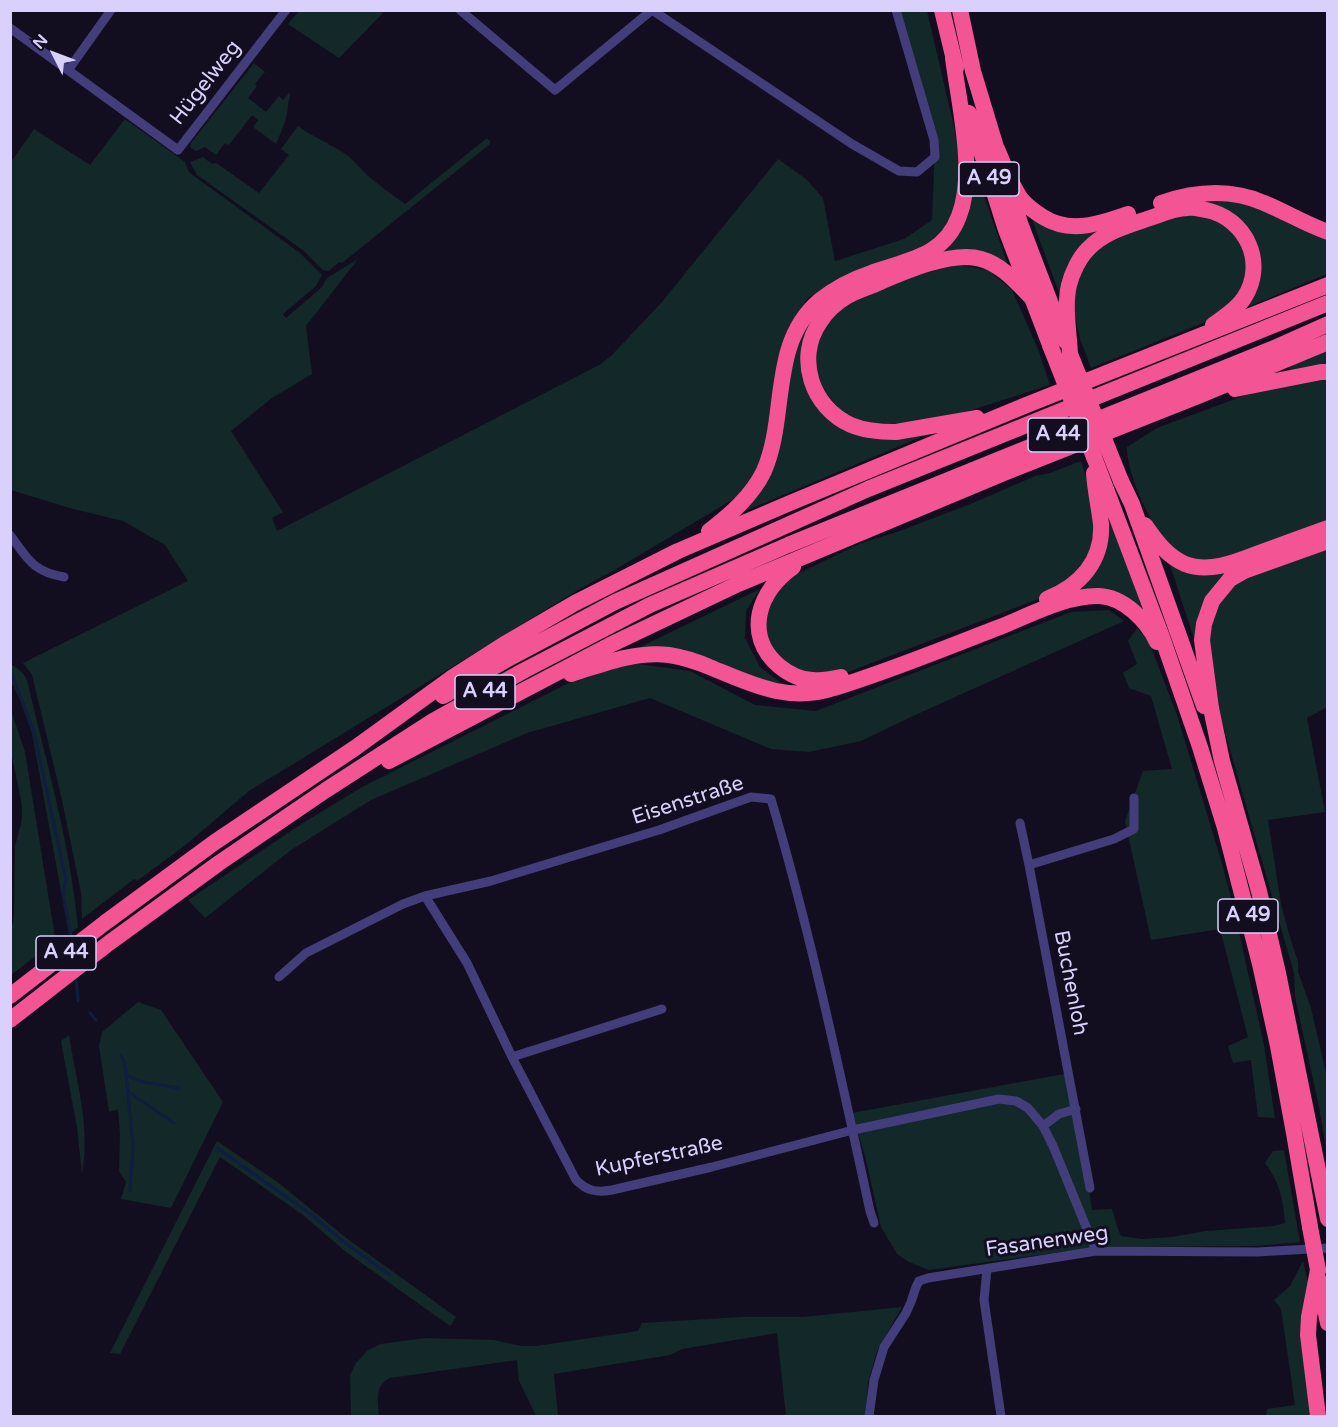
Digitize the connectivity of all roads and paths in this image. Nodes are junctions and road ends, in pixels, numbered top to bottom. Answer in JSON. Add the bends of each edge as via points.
{"nodes":[{"id":1,"x":111,"y":10,"type":"edge"},
{"id":2,"x":286,"y":10,"type":"edge"},
{"id":3,"x":460,"y":10,"type":"edge"},
{"id":4,"x":652,"y":10,"type":"edge"},
{"id":5,"x":896,"y":10,"type":"edge"},
{"id":6,"x":942,"y":10,"type":"edge"},
{"id":7,"x":960,"y":10,"type":"edge"},
{"id":8,"x":10,"y":28,"type":"edge"},
{"id":9,"x":953,"y":58,"type":"junction"},
{"id":10,"x":69,"y":69,"type":"junction"},
{"id":11,"x":997,"y":149,"type":"junction"},
{"id":12,"x":1328,"y":232,"type":"edge"},
{"id":13,"x":1328,"y":285,"type":"edge"},
{"id":14,"x":1031,"y":297,"type":"junction"},
{"id":15,"x":1328,"y":303,"type":"edge"},
{"id":16,"x":1328,"y":324,"type":"edge"},
{"id":17,"x":1328,"y":342,"type":"edge"},
{"id":18,"x":1063,"y":344,"type":"junction"},
{"id":19,"x":1178,"y":345,"type":"junction"},
{"id":20,"x":1328,"y":372,"type":"edge"},
{"id":21,"x":1198,"y":396,"type":"junction"},
{"id":22,"x":1024,"y":406,"type":"junction"},
{"id":23,"x":1107,"y":485,"type":"junction"},
{"id":24,"x":1132,"y":504,"type":"junction"},
{"id":25,"x":1328,"y":528,"type":"edge"},
{"id":26,"x":10,"y":535,"type":"edge"},
{"id":27,"x":1328,"y":541,"type":"edge"},
{"id":28,"x":822,"y":548,"type":"junction"},
{"id":29,"x":678,"y":551,"type":"junction"},
{"id":30,"x":64,"y":577,"type":"dead end"},
{"id":31,"x":528,"y":688,"type":"junction"},
{"id":32,"x":1184,"y":703,"type":"junction"},
{"id":33,"x":355,"y":748,"type":"junction"},
{"id":34,"x":1222,"y":761,"type":"junction"},
{"id":35,"x":326,"y":790,"type":"junction"},
{"id":36,"x":1134,"y":798,"type":"dead end"},
{"id":37,"x":1020,"y":823,"type":"dead end"},
{"id":38,"x":1029,"y":865,"type":"junction"},
{"id":39,"x":425,"y":896,"type":"junction"},
{"id":40,"x":279,"y":977,"type":"dead end"},
{"id":41,"x":10,"y":996,"type":"edge"},
{"id":42,"x":662,"y":1009,"type":"dead end"},
{"id":43,"x":10,"y":1020,"type":"edge"},
{"id":44,"x":512,"y":1057,"type":"junction"},
{"id":45,"x":1076,"y":1108,"type":"junction"},
{"id":46,"x":1042,"y":1126,"type":"junction"},
{"id":47,"x":852,"y":1130,"type":"junction"},
{"id":48,"x":1090,"y":1188,"type":"dead end"},
{"id":49,"x":1328,"y":1220,"type":"edge"},
{"id":50,"x":874,"y":1223,"type":"dead end"},
{"id":51,"x":1328,"y":1248,"type":"edge"},
{"id":52,"x":1096,"y":1251,"type":"junction"},
{"id":53,"x":987,"y":1269,"type":"junction"},
{"id":54,"x":1318,"y":1270,"type":"junction"},
{"id":55,"x":1328,"y":1323,"type":"edge"},
{"id":56,"x":869,"y":1416,"type":"edge"},
{"id":57,"x":1001,"y":1416,"type":"edge"},
{"id":58,"x":1318,"y":1416,"type":"edge"}],
"edges":[{"from":1,"to":10,"type":"street"},
{"from":2,"to":10,"type":"street","name":"Hügelweg","via":[[178,150]]},
{"from":3,"to":4,"type":"street","via":[[555,90]]},
{"from":4,"to":5,"type":"street","via":[[852,144],[899,171],[917,172],[935,157],[934,140]]},
{"from":6,"to":9,"type":"highway","number":"A 49"},
{"from":7,"to":11,"type":"highway","number":"A 49"},
{"from":8,"to":10,"type":"street"},
{"from":9,"to":14,"type":"highway","number":"A 49","via":[[991,185]]},
{"from":9,"to":29,"type":"highway","via":[[966,162],[964,202],[952,232],[926,254],[841,286],[804,317],[794,334],[785,365],[764,472],[730,515]]},
{"from":11,"to":12,"type":"highway","via":[[1022,200],[1048,221],[1061,225],[1089,226],[1186,195],[1218,192],[1250,197]]},
{"from":11,"to":18,"type":"highway","number":"A 49"},
{"from":13,"to":19,"type":"highway"},
{"from":14,"to":18,"type":"highway","number":"A 49"},
{"from":14,"to":22,"type":"highway","via":[[1005,271],[978,258],[962,257],[922,266],[848,295],[831,308],[810,342],[807,364],[817,394],[827,408],[853,426],[868,429],[920,429]]},
{"from":15,"to":33,"type":"highway","number":"A 44","via":[[886,481],[642,590],[506,660]]},
{"from":16,"to":35,"type":"highway","number":"A 44","via":[[788,545],[650,606],[433,721]]},
{"from":17,"to":21,"type":"highway"},
{"from":18,"to":19,"type":"highway","via":[[1069,285],[1086,250],[1115,231],[1189,207],[1222,214],[1236,225],[1252,251],[1254,266],[1244,299],[1213,325]]},
{"from":18,"to":23,"type":"highway","number":"A 49","bridge":true},
{"from":18,"to":23,"type":"highway","number":"A 49","bridge":true,"via":[[1094,457]]},
{"from":19,"to":22,"type":"highway"},
{"from":20,"to":21,"type":"highway"},
{"from":21,"to":28,"type":"highway"},
{"from":22,"to":29,"type":"highway"},
{"from":23,"to":24,"type":"highway","number":"A 49"},
{"from":23,"to":28,"type":"highway","via":[[1097,553],[1081,579],[1070,587],[1053,597],[846,675],[812,681],[796,677],[774,661],[760,637],[758,619],[771,587],[783,574]]},
{"from":23,"to":32,"type":"highway","number":"A 49"},
{"from":24,"to":25,"type":"highway","via":[[1163,549],[1173,558],[1199,567],[1230,564]]},
{"from":24,"to":34,"type":"highway","number":"A 49"},
{"from":26,"to":30,"type":"street","via":[[36,567]]},
{"from":27,"to":34,"type":"highway","via":[[1244,571],[1230,579],[1212,601],[1202,640]]},
{"from":28,"to":31,"type":"highway","via":[[706,599]]},
{"from":29,"to":33,"type":"highway","via":[[503,645]]},
{"from":31,"to":32,"type":"highway","via":[[605,663],[648,654],[685,658],[772,691],[810,694],[909,662],[1056,604],[1100,596],[1124,605],[1154,636]]},
{"from":31,"to":35,"type":"highway"},
{"from":32,"to":54,"type":"highway","number":"A 49","bridge":true,"via":[[1244,896],[1294,1133]]},
{"from":33,"to":41,"type":"highway","number":"A 44","via":[[215,842]]},
{"from":34,"to":49,"type":"highway","number":"A 49","via":[[1278,973]]},
{"from":35,"to":43,"type":"highway","number":"A 44","via":[[109,943]]},
{"from":36,"to":38,"type":"street","via":[[1134,830]]},
{"from":37,"to":38,"type":"street","name":"Buchenloh"},
{"from":38,"to":45,"type":"street","name":"Buchenloh"},
{"from":39,"to":40,"type":"street","name":"Eisenstraße","via":[[306,953]]},
{"from":39,"to":44,"type":"street","name":"Kupferstraße","via":[[467,963]]},
{"from":39,"to":47,"type":"street","name":"Eisenstraße","via":[[491,881],[659,830],[751,797],[771,799],[811,949]]},
{"from":42,"to":44,"type":"street"},
{"from":44,"to":47,"type":"street","name":"Kupferstraße","via":[[576,1180],[592,1191],[627,1186]]},
{"from":45,"to":46,"type":"street"},
{"from":45,"to":48,"type":"street","name":"Buchenloh"},
{"from":46,"to":47,"type":"street","via":[[1028,1108],[999,1098]]},
{"from":46,"to":52,"type":"street"},
{"from":47,"to":50,"type":"street","name":"Eisenstraße"},
{"from":51,"to":52,"type":"street","name":"Fasanenweg","via":[[1257,1252]]},
{"from":52,"to":53,"type":"street","name":"Fasanenweg"},
{"from":53,"to":56,"type":"street","name":"Fasanenweg","via":[[919,1281],[880,1357]]},
{"from":53,"to":57,"type":"street","via":[[984,1300]]},
{"from":54,"to":55,"type":"highway","number":"A 49"},
{"from":54,"to":58,"type":"highway","via":[[1308,1335]]}]}
